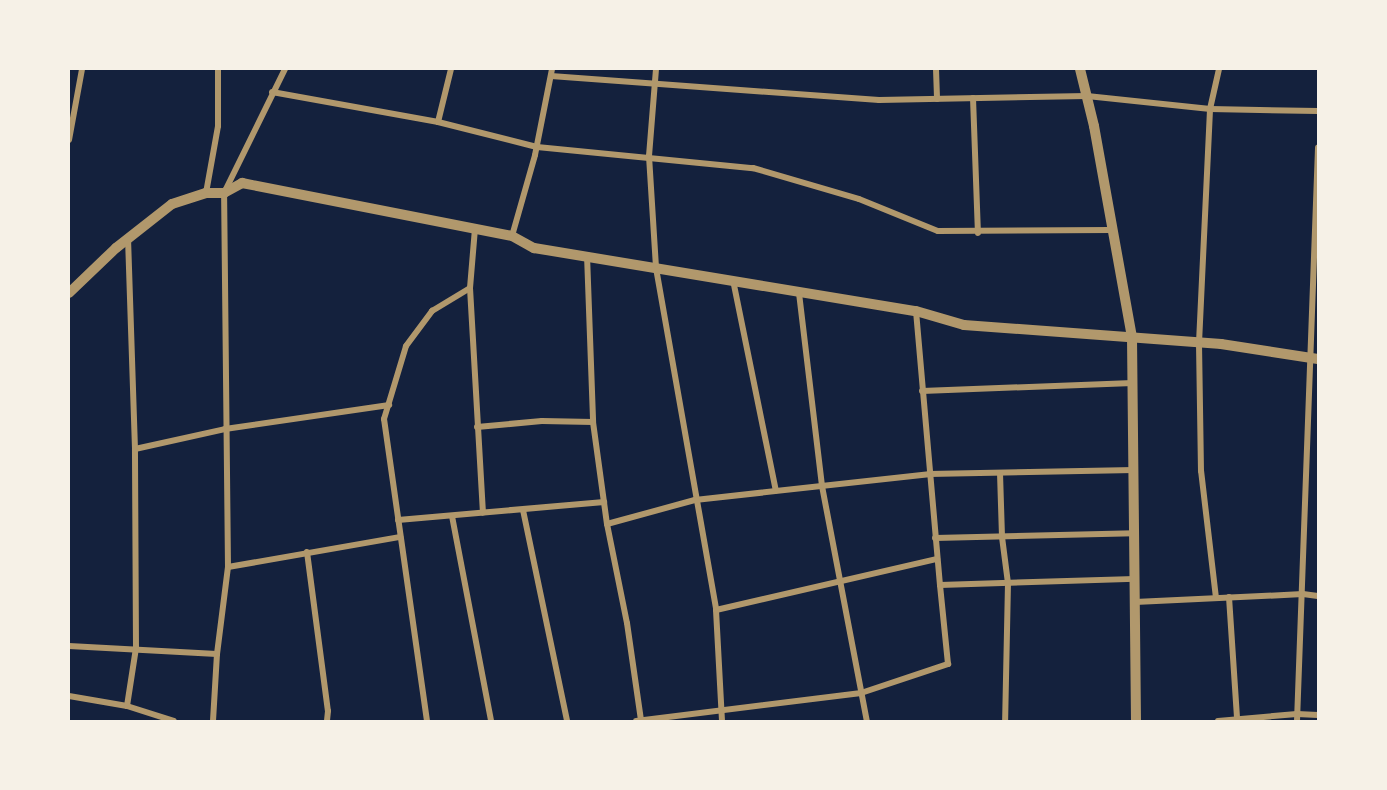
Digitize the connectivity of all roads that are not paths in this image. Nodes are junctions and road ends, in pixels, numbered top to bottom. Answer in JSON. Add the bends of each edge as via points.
{"nodes":[{"id":1,"x":82,"y":69,"type":"edge"},
{"id":2,"x":218,"y":69,"type":"edge"},
{"id":3,"x":285,"y":69,"type":"edge"},
{"id":4,"x":451,"y":69,"type":"edge"},
{"id":5,"x":656,"y":69,"type":"edge"},
{"id":6,"x":936,"y":69,"type":"edge"},
{"id":7,"x":1080,"y":69,"type":"edge"},
{"id":8,"x":1219,"y":69,"type":"edge"},
{"id":9,"x":551,"y":73,"type":"edge"},
{"id":10,"x":655,"y":84,"type":"junction"},
{"id":11,"x":272,"y":92,"type":"junction"},
{"id":12,"x":1087,"y":96,"type":"junction"},
{"id":13,"x":973,"y":98,"type":"junction"},
{"id":14,"x":938,"y":99,"type":"junction"},
{"id":15,"x":1210,"y":109,"type":"junction"},
{"id":16,"x":1318,"y":111,"type":"edge"},
{"id":17,"x":438,"y":122,"type":"junction"},
{"id":18,"x":69,"y":140,"type":"edge"},
{"id":19,"x":537,"y":147,"type":"junction"},
{"id":20,"x":1318,"y":147,"type":"edge"},
{"id":21,"x":649,"y":156,"type":"junction"},
{"id":22,"x":224,"y":193,"type":"junction"},
{"id":23,"x":206,"y":194,"type":"junction"},
{"id":24,"x":475,"y":228,"type":"junction"},
{"id":25,"x":1112,"y":230,"type":"junction"},
{"id":26,"x":978,"y":233,"type":"junction"},
{"id":27,"x":512,"y":236,"type":"junction"},
{"id":28,"x":1317,"y":238,"type":"edge"},
{"id":29,"x":128,"y":239,"type":"junction"},
{"id":30,"x":587,"y":254,"type":"junction"},
{"id":31,"x":656,"y":268,"type":"junction"},
{"id":32,"x":733,"y":279,"type":"junction"},
{"id":33,"x":470,"y":288,"type":"junction"},
{"id":34,"x":69,"y":293,"type":"edge"},
{"id":35,"x":799,"y":293,"type":"junction"},
{"id":36,"x":916,"y":311,"type":"junction"},
{"id":37,"x":1132,"y":338,"type":"junction"},
{"id":38,"x":1199,"y":343,"type":"junction"},
{"id":39,"x":1315,"y":358,"type":"edge"},
{"id":40,"x":1132,"y":384,"type":"junction"},
{"id":41,"x":922,"y":391,"type":"junction"},
{"id":42,"x":389,"y":405,"type":"junction"},
{"id":43,"x":593,"y":422,"type":"junction"},
{"id":44,"x":477,"y":427,"type":"junction"},
{"id":45,"x":225,"y":429,"type":"junction"},
{"id":46,"x":135,"y":449,"type":"junction"},
{"id":47,"x":1134,"y":470,"type":"junction"},
{"id":48,"x":1000,"y":473,"type":"junction"},
{"id":49,"x":928,"y":474,"type":"junction"},
{"id":50,"x":822,"y":486,"type":"junction"},
{"id":51,"x":776,"y":491,"type":"junction"},
{"id":52,"x":695,"y":501,"type":"junction"},
{"id":53,"x":604,"y":502,"type":"junction"},
{"id":54,"x":523,"y":510,"type":"junction"},
{"id":55,"x":483,"y":513,"type":"junction"},
{"id":56,"x":452,"y":516,"type":"junction"},
{"id":57,"x":398,"y":520,"type":"junction"},
{"id":58,"x":607,"y":524,"type":"junction"},
{"id":59,"x":1134,"y":533,"type":"junction"},
{"id":60,"x":400,"y":537,"type":"junction"},
{"id":61,"x":1002,"y":537,"type":"junction"},
{"id":62,"x":935,"y":538,"type":"junction"},
{"id":63,"x":307,"y":552,"type":"junction"},
{"id":64,"x":937,"y":559,"type":"junction"},
{"id":65,"x":228,"y":567,"type":"junction"},
{"id":66,"x":1135,"y":579,"type":"junction"},
{"id":67,"x":841,"y":580,"type":"junction"},
{"id":68,"x":1008,"y":583,"type":"junction"},
{"id":69,"x":940,"y":585,"type":"junction"},
{"id":70,"x":1303,"y":594,"type":"junction"},
{"id":71,"x":1318,"y":596,"type":"edge"},
{"id":72,"x":1229,"y":597,"type":"junction"},
{"id":73,"x":1216,"y":598,"type":"junction"},
{"id":74,"x":1135,"y":602,"type":"junction"},
{"id":75,"x":717,"y":610,"type":"junction"},
{"id":76,"x":69,"y":646,"type":"edge"},
{"id":77,"x":136,"y":648,"type":"junction"},
{"id":78,"x":217,"y":654,"type":"junction"},
{"id":79,"x":861,"y":693,"type":"junction"},
{"id":80,"x":69,"y":696,"type":"edge"},
{"id":81,"x":127,"y":706,"type":"junction"},
{"id":82,"x":721,"y":710,"type":"junction"},
{"id":83,"x":1318,"y":715,"type":"edge"},
{"id":84,"x":1297,"y":717,"type":"edge"},
{"id":85,"x":1237,"y":719,"type":"junction"},
{"id":86,"x":639,"y":720,"type":"edge"},
{"id":87,"x":174,"y":721,"type":"edge"},
{"id":88,"x":213,"y":721,"type":"edge"},
{"id":89,"x":327,"y":721,"type":"edge"},
{"id":90,"x":427,"y":721,"type":"edge"},
{"id":91,"x":491,"y":721,"type":"edge"},
{"id":92,"x":567,"y":721,"type":"edge"},
{"id":93,"x":722,"y":721,"type":"edge"},
{"id":94,"x":867,"y":721,"type":"edge"},
{"id":95,"x":1005,"y":721,"type":"edge"},
{"id":96,"x":1136,"y":721,"type":"edge"},
{"id":97,"x":1218,"y":721,"type":"edge"}],
"edges":[{"from":1,"to":18,"type":"street"},
{"from":2,"to":23,"type":"street","via":[[218,126]]},
{"from":3,"to":11,"type":"street"},
{"from":4,"to":17,"type":"street"},
{"from":5,"to":10,"type":"street"},
{"from":6,"to":14,"type":"street"},
{"from":7,"to":12,"type":"street"},
{"from":8,"to":15,"type":"street"},
{"from":9,"to":10,"type":"street"},
{"from":9,"to":19,"type":"street"},
{"from":10,"to":14,"type":"street","via":[[879,100]]},
{"from":10,"to":21,"type":"street"},
{"from":11,"to":17,"type":"street"},
{"from":11,"to":22,"type":"street"},
{"from":12,"to":13,"type":"street"},
{"from":12,"to":15,"type":"street"},
{"from":12,"to":25,"type":"street"},
{"from":13,"to":14,"type":"street"},
{"from":13,"to":26,"type":"street"},
{"from":15,"to":16,"type":"street"},
{"from":15,"to":38,"type":"street"},
{"from":17,"to":19,"type":"street"},
{"from":19,"to":21,"type":"street"},
{"from":19,"to":27,"type":"street"},
{"from":20,"to":28,"type":"street"},
{"from":21,"to":26,"type":"street","via":[[753,168],[860,199],[938,231]]},
{"from":21,"to":31,"type":"street"},
{"from":22,"to":23,"type":"street"},
{"from":22,"to":24,"type":"street","via":[[242,183]]},
{"from":22,"to":45,"type":"street"},
{"from":23,"to":29,"type":"street","via":[[172,204]]},
{"from":24,"to":27,"type":"street"},
{"from":24,"to":33,"type":"street"},
{"from":25,"to":26,"type":"street"},
{"from":25,"to":37,"type":"street"},
{"from":27,"to":30,"type":"street","via":[[534,248]]},
{"from":28,"to":39,"type":"street"},
{"from":29,"to":34,"type":"street"},
{"from":29,"to":46,"type":"street"},
{"from":30,"to":31,"type":"street"},
{"from":30,"to":43,"type":"street"},
{"from":31,"to":32,"type":"street"},
{"from":31,"to":52,"type":"street"},
{"from":32,"to":35,"type":"street"},
{"from":32,"to":51,"type":"street"},
{"from":33,"to":42,"type":"street","via":[[432,311],[406,346]]},
{"from":33,"to":44,"type":"street"},
{"from":35,"to":36,"type":"street"},
{"from":35,"to":50,"type":"street"},
{"from":36,"to":37,"type":"street","via":[[964,325]]},
{"from":36,"to":41,"type":"street"},
{"from":37,"to":38,"type":"street"},
{"from":37,"to":40,"type":"street"},
{"from":38,"to":39,"type":"street"},
{"from":38,"to":73,"type":"street","via":[[1201,471]]},
{"from":39,"to":70,"type":"street"},
{"from":40,"to":41,"type":"street"},
{"from":40,"to":47,"type":"street"},
{"from":41,"to":49,"type":"street"},
{"from":42,"to":45,"type":"street"},
{"from":42,"to":57,"type":"street","via":[[384,419]]},
{"from":43,"to":44,"type":"street"},
{"from":43,"to":53,"type":"street"},
{"from":44,"to":55,"type":"street"},
{"from":45,"to":46,"type":"street"},
{"from":45,"to":65,"type":"street"},
{"from":46,"to":77,"type":"street"},
{"from":47,"to":48,"type":"street"},
{"from":47,"to":59,"type":"street"},
{"from":48,"to":49,"type":"street"},
{"from":48,"to":61,"type":"street"},
{"from":49,"to":50,"type":"street"},
{"from":49,"to":62,"type":"street"},
{"from":50,"to":51,"type":"street"},
{"from":50,"to":67,"type":"street"},
{"from":51,"to":52,"type":"street"},
{"from":52,"to":58,"type":"street"},
{"from":52,"to":75,"type":"street"},
{"from":53,"to":54,"type":"street"},
{"from":53,"to":58,"type":"street"},
{"from":54,"to":55,"type":"street"},
{"from":54,"to":92,"type":"street"},
{"from":55,"to":56,"type":"street"},
{"from":56,"to":57,"type":"street"},
{"from":56,"to":91,"type":"street"},
{"from":57,"to":60,"type":"street"},
{"from":58,"to":86,"type":"street","via":[[627,623]]},
{"from":59,"to":61,"type":"street"},
{"from":59,"to":66,"type":"street"},
{"from":60,"to":63,"type":"street"},
{"from":60,"to":90,"type":"street"},
{"from":61,"to":62,"type":"street"},
{"from":61,"to":68,"type":"street"},
{"from":62,"to":64,"type":"street"},
{"from":63,"to":65,"type":"street"},
{"from":63,"to":89,"type":"street"},
{"from":64,"to":67,"type":"street"},
{"from":64,"to":69,"type":"street"},
{"from":65,"to":78,"type":"street"},
{"from":66,"to":68,"type":"street"},
{"from":66,"to":74,"type":"street"},
{"from":67,"to":75,"type":"street"},
{"from":67,"to":79,"type":"street"},
{"from":68,"to":69,"type":"street"},
{"from":68,"to":95,"type":"street"},
{"from":69,"to":79,"type":"street","via":[[948,664]]},
{"from":70,"to":71,"type":"street"},
{"from":70,"to":72,"type":"street"},
{"from":70,"to":84,"type":"street"},
{"from":72,"to":73,"type":"street"},
{"from":72,"to":85,"type":"street"},
{"from":73,"to":74,"type":"street"},
{"from":74,"to":96,"type":"street"},
{"from":75,"to":82,"type":"street"},
{"from":76,"to":77,"type":"street"},
{"from":77,"to":78,"type":"street"},
{"from":77,"to":81,"type":"street"},
{"from":78,"to":88,"type":"street"},
{"from":79,"to":82,"type":"street"},
{"from":79,"to":94,"type":"street"},
{"from":80,"to":81,"type":"street"},
{"from":81,"to":87,"type":"street"},
{"from":82,"to":86,"type":"street"},
{"from":82,"to":93,"type":"street"},
{"from":83,"to":84,"type":"street"},
{"from":84,"to":85,"type":"street"},
{"from":85,"to":97,"type":"street"}]}
